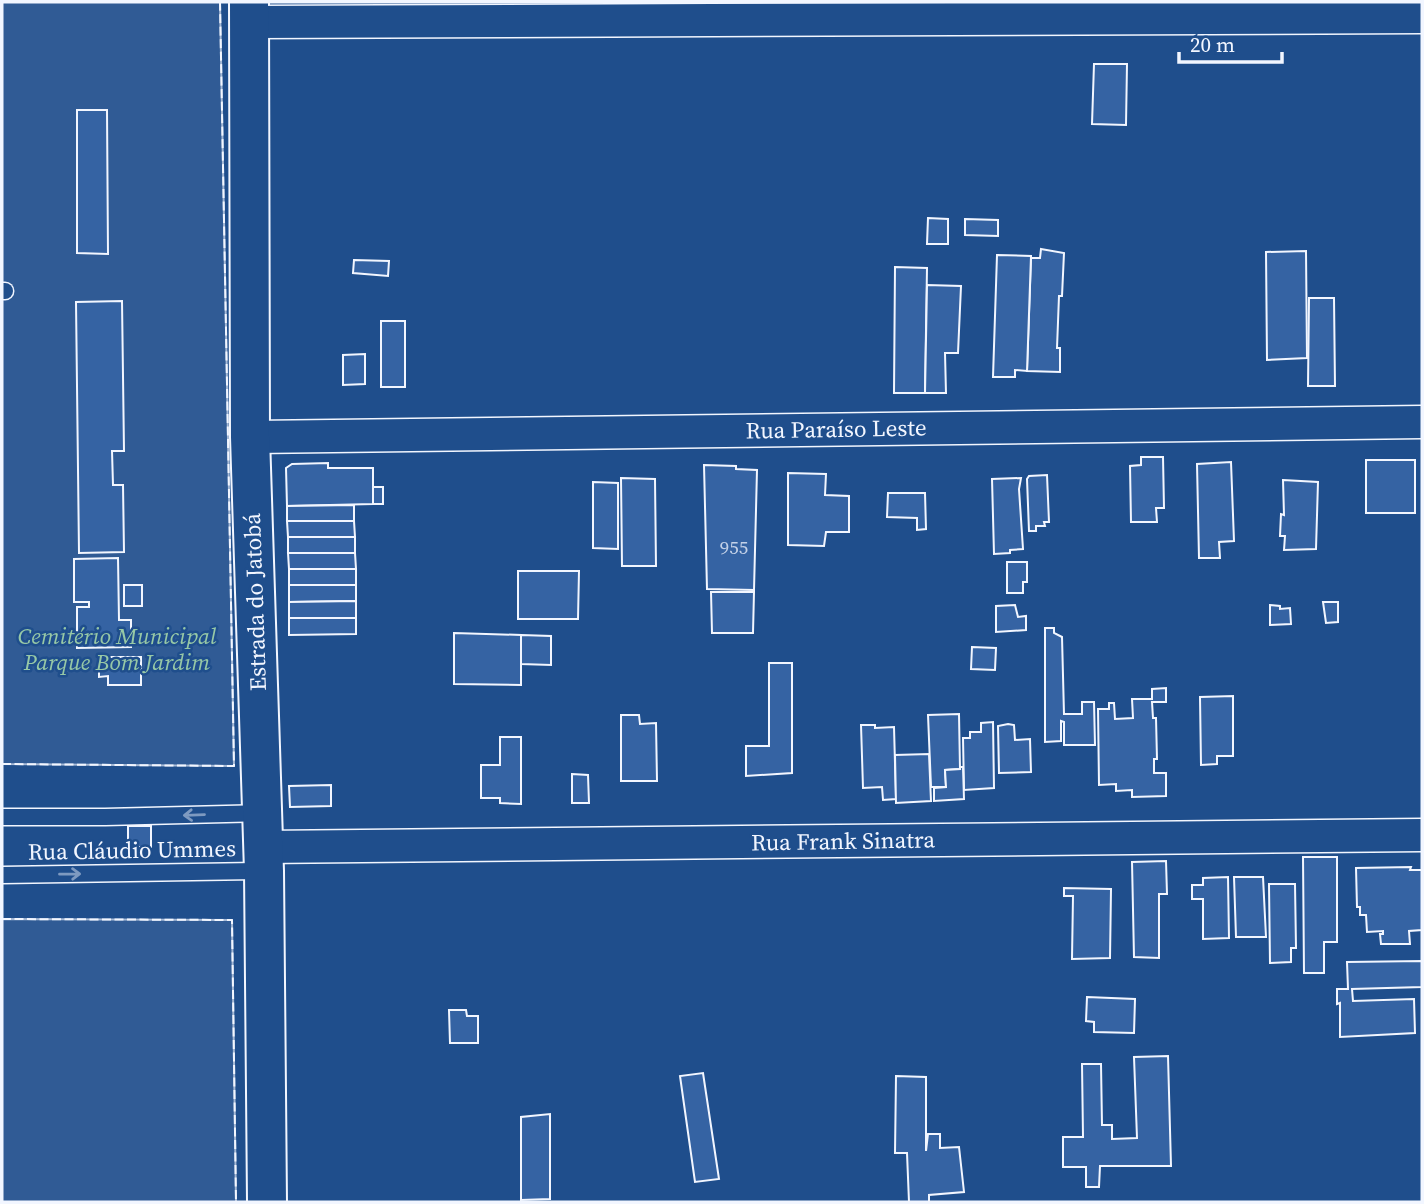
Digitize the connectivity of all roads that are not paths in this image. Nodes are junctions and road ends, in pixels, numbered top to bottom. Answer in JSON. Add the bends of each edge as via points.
{"nodes":[{"id":1,"x":250,"y":12,"type":"edge"},
{"id":2,"x":1422,"y":17,"type":"edge"},
{"id":3,"x":1422,"y":422,"type":"edge"},
{"id":4,"x":250,"y":437,"type":"junction"},
{"id":5,"x":2,"y":817,"type":"edge"},
{"id":6,"x":1422,"y":835,"type":"edge"},
{"id":7,"x":263,"y":844,"type":"junction"},
{"id":8,"x":2,"y":875,"type":"edge"},
{"id":9,"x":267,"y":1202,"type":"edge"}],
"edges":[{"from":1,"to":2,"type":"street"},
{"from":1,"to":4,"type":"street","name":"Estrada do Jatobá"},
{"from":3,"to":4,"type":"street","name":"Rua Paraíso Leste"},
{"from":4,"to":7,"type":"street","name":"Estrada do Jatobá"},
{"from":7,"to":5,"type":"lane","name":"Rua Cláudio Ummes","one_way":true,"via":[[105,817]]},
{"from":6,"to":7,"type":"street","name":"Rua Frank Sinatra"},
{"from":8,"to":7,"type":"lane","name":"Rua Cláudio Ummes","one_way":true},
{"from":7,"to":9,"type":"street","name":"Estrada do Jatobá"}]}
